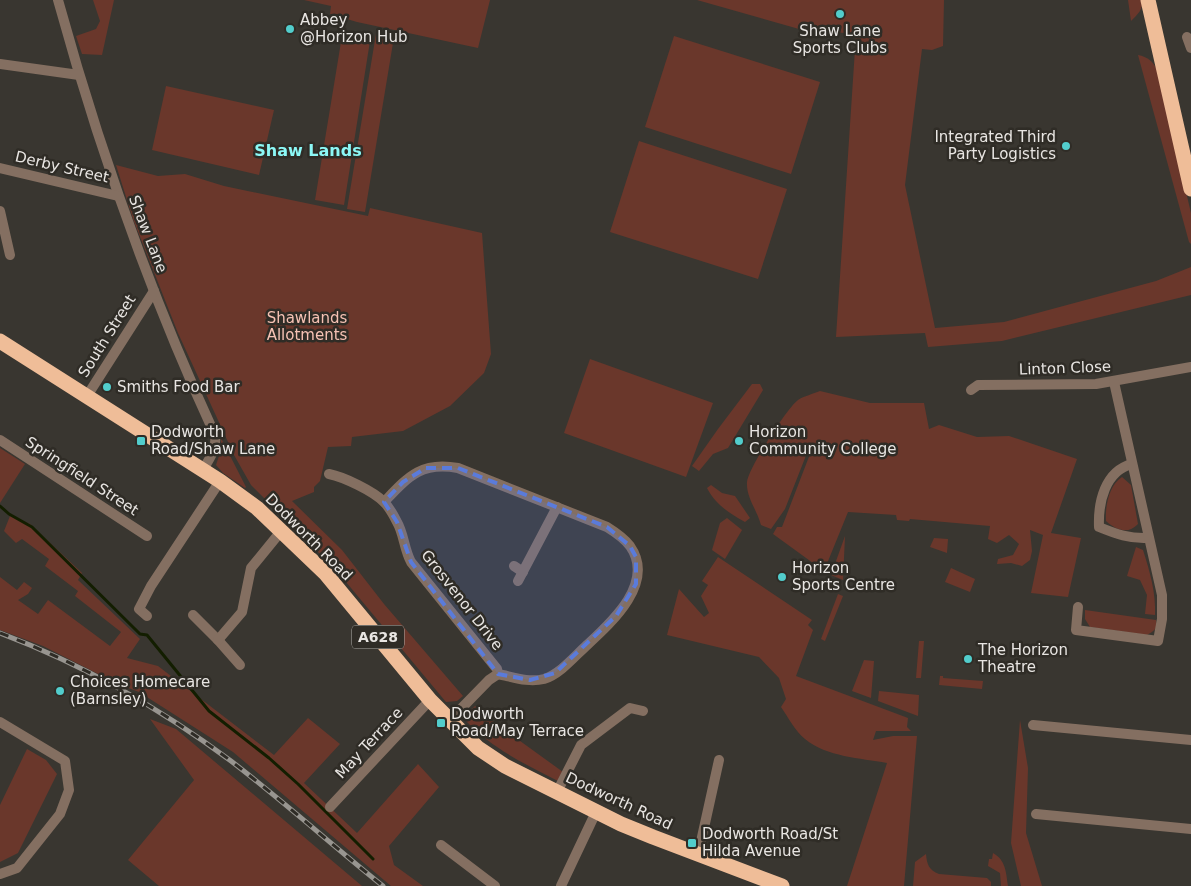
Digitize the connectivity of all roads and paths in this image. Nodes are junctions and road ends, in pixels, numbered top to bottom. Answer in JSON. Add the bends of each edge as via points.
{"nodes":[{"id":1,"x":58,"y":0,"type":"edge"},
{"id":2,"x":1148,"y":0,"type":"edge"},
{"id":3,"x":1187,"y":37,"type":"dead end"},
{"id":4,"x":1191,"y":48,"type":"edge"},
{"id":5,"x":0,"y":64,"type":"edge"},
{"id":6,"x":79,"y":75,"type":"junction"},
{"id":7,"x":0,"y":168,"type":"edge"},
{"id":8,"x":1191,"y":189,"type":"edge"},
{"id":9,"x":118,"y":196,"type":"junction"},
{"id":10,"x":0,"y":211,"type":"edge"},
{"id":11,"x":10,"y":255,"type":"dead end"},
{"id":12,"x":154,"y":291,"type":"junction"},
{"id":13,"x":0,"y":341,"type":"edge"},
{"id":14,"x":1191,"y":367,"type":"edge"},
{"id":15,"x":1114,"y":382,"type":"junction"},
{"id":16,"x":971,"y":390,"type":"dead end"},
{"id":17,"x":87,"y":396,"type":"junction"},
{"id":18,"x":0,"y":440,"type":"edge"},
{"id":19,"x":1132,"y":464,"type":"junction"},
{"id":20,"x":202,"y":470,"type":"junction"},
{"id":21,"x":329,"y":474,"type":"dead end"},
{"id":22,"x":220,"y":481,"type":"junction"},
{"id":23,"x":384,"y":502,"type":"junction"},
{"id":24,"x":556,"y":507,"type":"junction"},
{"id":25,"x":282,"y":530,"type":"junction"},
{"id":26,"x":147,"y":536,"type":"dead end"},
{"id":27,"x":1148,"y":538,"type":"junction"},
{"id":28,"x":518,"y":573,"type":"dead end"},
{"id":29,"x":1078,"y":607,"type":"dead end"},
{"id":30,"x":193,"y":615,"type":"dead end"},
{"id":31,"x":147,"y":616,"type":"dead end"},
{"id":32,"x":218,"y":640,"type":"junction"},
{"id":33,"x":240,"y":665,"type":"dead end"},
{"id":34,"x":498,"y":674,"type":"junction"},
{"id":35,"x":430,"y":700,"type":"junction"},
{"id":36,"x":643,"y":711,"type":"dead end"},
{"id":37,"x":450,"y":720,"type":"junction"},
{"id":38,"x":0,"y":722,"type":"edge"},
{"id":39,"x":1033,"y":725,"type":"dead end"},
{"id":40,"x":1191,"y":740,"type":"edge"},
{"id":41,"x":718,"y":760,"type":"dead end"},
{"id":42,"x":557,"y":792,"type":"junction"},
{"id":43,"x":330,"y":807,"type":"dead end"},
{"id":44,"x":596,"y":812,"type":"junction"},
{"id":45,"x":1036,"y":814,"type":"dead end"},
{"id":46,"x":1191,"y":830,"type":"edge"},
{"id":47,"x":441,"y":845,"type":"dead end"},
{"id":48,"x":698,"y":855,"type":"junction"},
{"id":49,"x":0,"y":874,"type":"edge"},
{"id":50,"x":496,"y":886,"type":"edge"},
{"id":51,"x":562,"y":886,"type":"edge"},
{"id":52,"x":782,"y":886,"type":"edge"}],
"edges":[{"from":1,"to":6,"type":"street","name":"Shaw Lane"},
{"from":2,"to":8,"type":"highway"},
{"from":3,"to":4,"type":"street"},
{"from":5,"to":6,"type":"street"},
{"from":6,"to":9,"type":"street","name":"Shaw Lane"},
{"from":7,"to":9,"type":"street","name":"Derby Street"},
{"from":9,"to":12,"type":"street","name":"Shaw Lane"},
{"from":10,"to":11,"type":"street"},
{"from":12,"to":17,"type":"street","name":"South Street"},
{"from":12,"to":20,"type":"street","name":"Shaw Lane","via":[[215,435],[216,444]]},
{"from":13,"to":17,"type":"highway","name":"Dodworth Road","number":"A628"},
{"from":14,"to":15,"type":"street","name":"Linton Close"},
{"from":15,"to":16,"type":"street","name":"Linton Close","via":[[978,385]]},
{"from":15,"to":19,"type":"street"},
{"from":17,"to":20,"type":"highway","name":"Dodworth Road","number":"A628"},
{"from":18,"to":26,"type":"street","name":"Springfield Street"},
{"from":19,"to":27,"type":"street"},
{"from":19,"to":27,"type":"street","via":[[1123,466],[1104,491],[1099,526],[1135,539]]},
{"from":20,"to":22,"type":"highway","name":"Dodworth Road","number":"A628"},
{"from":21,"to":23,"type":"street","name":"Grosvenor Drive","via":[[342,472]]},
{"from":22,"to":25,"type":"highway","name":"Dodworth Road","number":"A628"},
{"from":22,"to":31,"type":"street","via":[[151,586],[140,610]]},
{"from":23,"to":24,"type":"street","via":[[416,472],[447,466]]},
{"from":23,"to":34,"type":"street","name":"Grosvenor Drive","via":[[398,522],[411,562]]},
{"from":24,"to":28,"type":"street"},
{"from":24,"to":34,"type":"street","via":[[620,536],[636,557],[636,584],[616,616],[555,673],[530,680]]},
{"from":25,"to":32,"type":"street","via":[[251,568],[242,612]]},
{"from":25,"to":35,"type":"highway","name":"Dodworth Road","number":"A628","via":[[325,573]]},
{"from":27,"to":29,"type":"street","via":[[1162,595],[1158,640],[1076,630]]},
{"from":30,"to":32,"type":"street"},
{"from":32,"to":33,"type":"street"},
{"from":34,"to":37,"type":"street","name":"Grosvenor Drive"},
{"from":35,"to":37,"type":"highway","name":"Dodworth Road","number":"A628"},
{"from":35,"to":43,"type":"street","name":"May Terrace"},
{"from":36,"to":42,"type":"street","via":[[630,708],[581,745]]},
{"from":37,"to":42,"type":"highway","name":"Dodworth Road","number":"A628","via":[[478,748],[505,766]]},
{"from":38,"to":49,"type":"street","via":[[65,761],[69,790],[60,814],[16,868]]},
{"from":39,"to":40,"type":"street"},
{"from":41,"to":48,"type":"street"},
{"from":42,"to":44,"type":"highway","name":"Dodworth Road","number":"A628"},
{"from":44,"to":48,"type":"highway","name":"Dodworth Road","number":"A628"},
{"from":44,"to":51,"type":"street"},
{"from":45,"to":46,"type":"street"},
{"from":47,"to":50,"type":"street"},
{"from":48,"to":52,"type":"highway","name":"Dodworth Road","number":"A628"}]}
